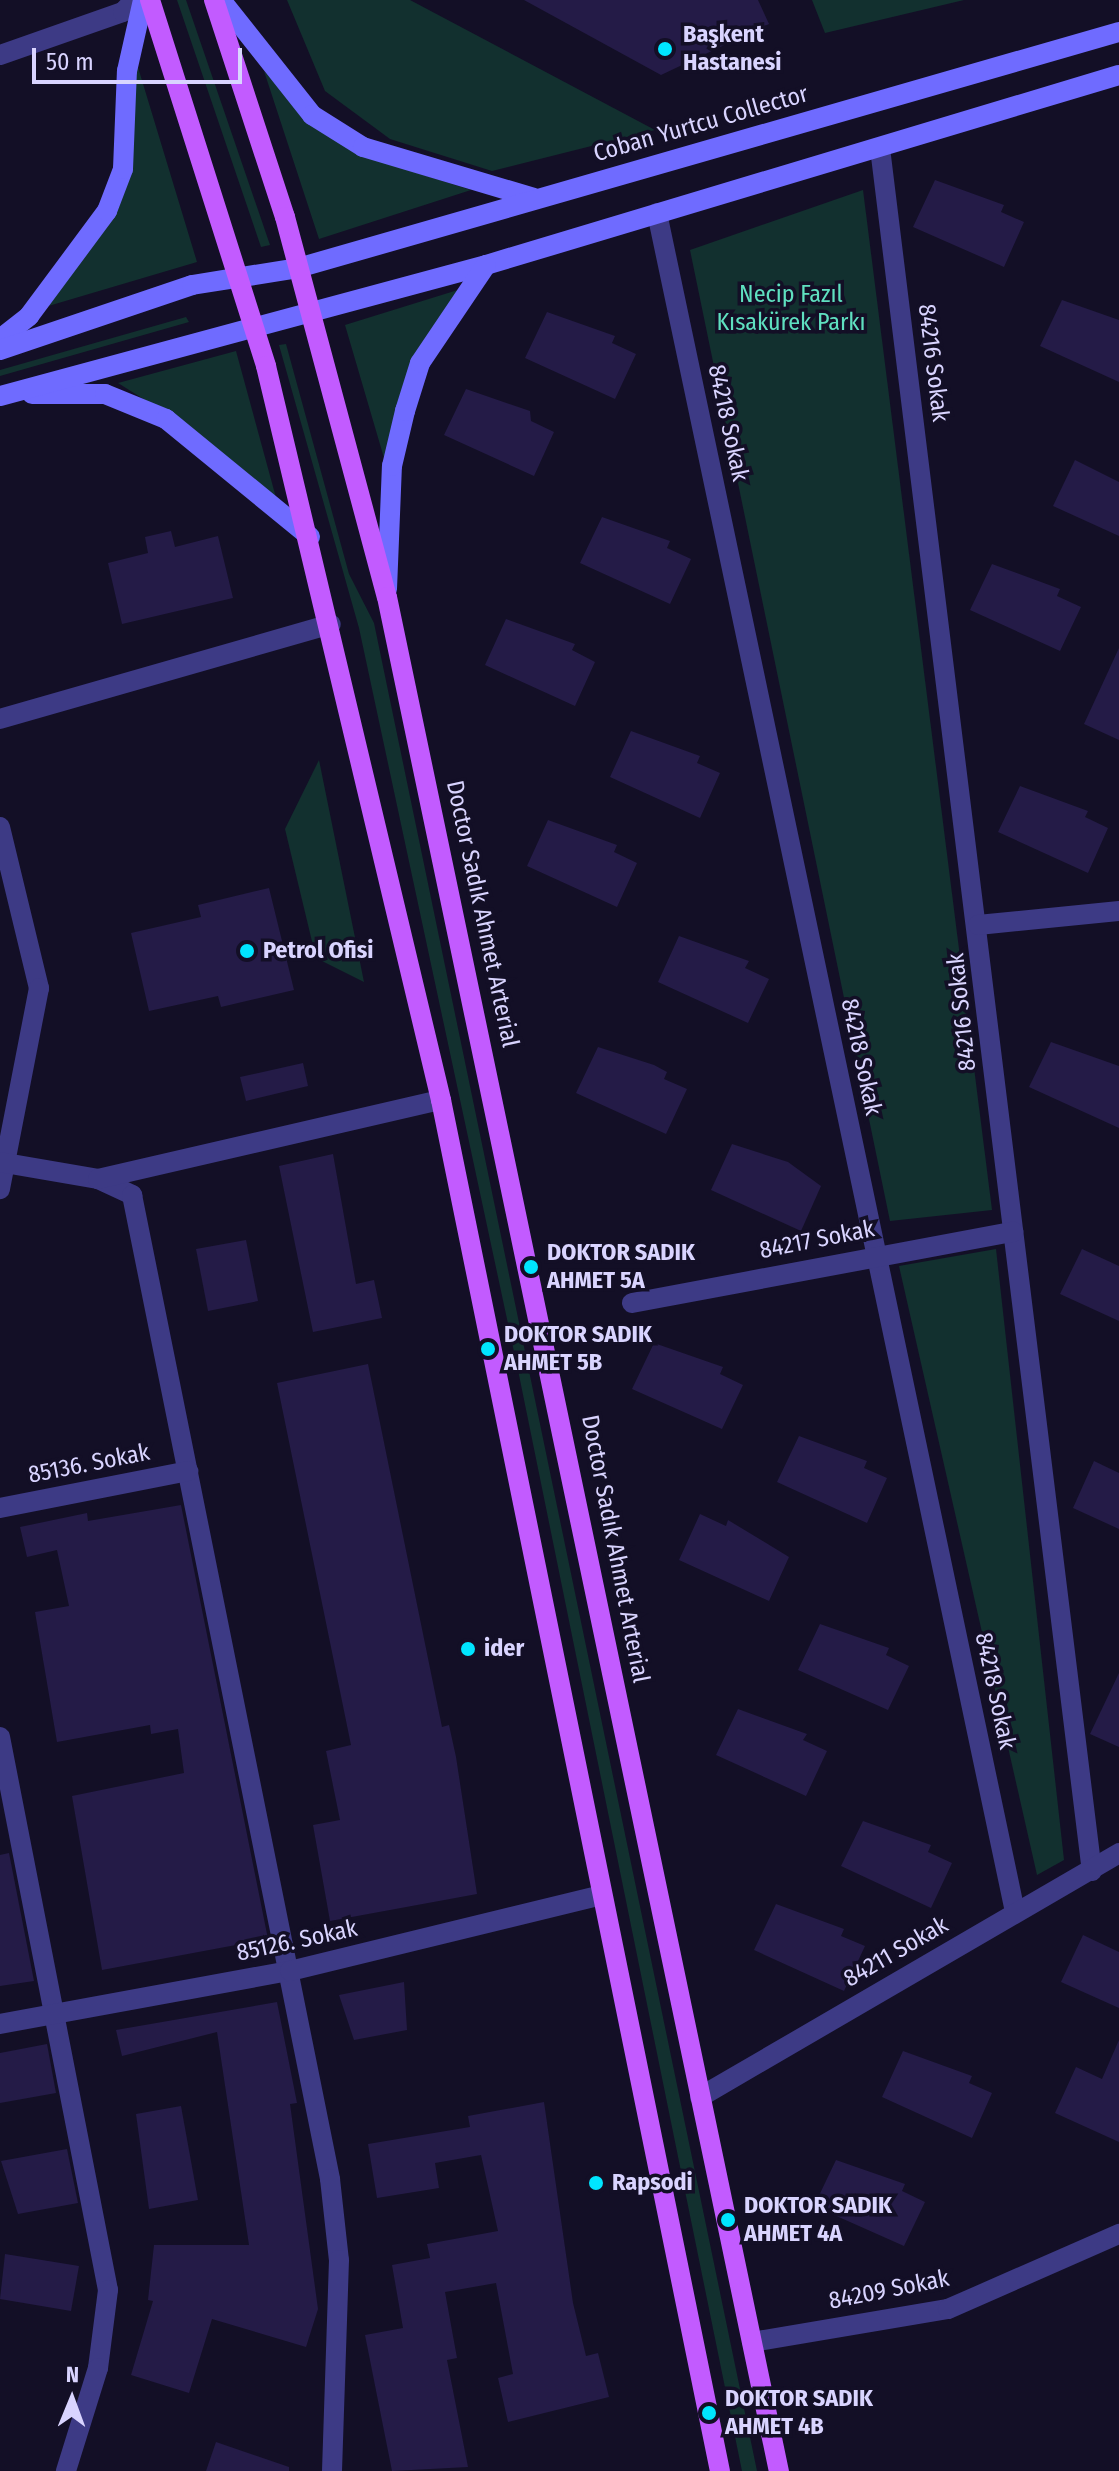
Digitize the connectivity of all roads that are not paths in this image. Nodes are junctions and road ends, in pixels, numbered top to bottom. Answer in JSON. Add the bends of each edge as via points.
{"nodes":[{"id":1,"x":134,"y":0,"type":"edge"},
{"id":2,"x":143,"y":0,"type":"edge"},
{"id":3,"x":150,"y":0,"type":"edge"},
{"id":4,"x":214,"y":0,"type":"edge"},
{"id":5,"x":221,"y":0,"type":"edge"},
{"id":6,"x":1119,"y":32,"type":"edge"},
{"id":7,"x":0,"y":55,"type":"edge"},
{"id":8,"x":1119,"y":75,"type":"edge"},
{"id":9,"x":880,"y":148,"type":"junction"},
{"id":10,"x":538,"y":199,"type":"junction"},
{"id":11,"x":657,"y":213,"type":"junction"},
{"id":12,"x":486,"y":265,"type":"junction"},
{"id":13,"x":298,"y":268,"type":"junction"},
{"id":14,"x":240,"y":279,"type":"junction"},
{"id":15,"x":309,"y":313,"type":"junction"},
{"id":16,"x":254,"y":326,"type":"junction"},
{"id":17,"x":0,"y":339,"type":"edge"},
{"id":18,"x":0,"y":350,"type":"edge"},
{"id":19,"x":4,"y":395,"type":"edge"},
{"id":20,"x":310,"y":537,"type":"junction"},
{"id":21,"x":387,"y":597,"type":"junction"},
{"id":22,"x":331,"y":624,"type":"junction"},
{"id":23,"x":0,"y":719,"type":"edge"},
{"id":24,"x":0,"y":827,"type":"edge"},
{"id":25,"x":1119,"y":911,"type":"edge"},
{"id":26,"x":978,"y":925,"type":"junction"},
{"id":27,"x":441,"y":1100,"type":"junction"},
{"id":28,"x":3,"y":1162,"type":"edge"},
{"id":29,"x":98,"y":1179,"type":"junction"},
{"id":30,"x":0,"y":1189,"type":"edge"},
{"id":31,"x":1013,"y":1232,"type":"junction"},
{"id":32,"x":876,"y":1254,"type":"junction"},
{"id":33,"x":632,"y":1303,"type":"dead end"},
{"id":34,"x":188,"y":1471,"type":"junction"},
{"id":35,"x":0,"y":1508,"type":"edge"},
{"id":36,"x":0,"y":1737,"type":"edge"},
{"id":37,"x":1119,"y":1853,"type":"edge"},
{"id":38,"x":1092,"y":1871,"type":"junction"},
{"id":39,"x":602,"y":1895,"type":"junction"},
{"id":40,"x":1015,"y":1912,"type":"junction"},
{"id":41,"x":290,"y":1971,"type":"junction"},
{"id":42,"x":52,"y":2014,"type":"junction"},
{"id":43,"x":0,"y":2024,"type":"edge"},
{"id":44,"x":700,"y":2097,"type":"junction"},
{"id":45,"x":1119,"y":2234,"type":"edge"},
{"id":46,"x":752,"y":2342,"type":"junction"},
{"id":47,"x":66,"y":2471,"type":"edge"},
{"id":48,"x":332,"y":2471,"type":"edge"},
{"id":49,"x":720,"y":2471,"type":"edge"},
{"id":50,"x":779,"y":2471,"type":"edge"}],
"edges":[{"from":1,"to":7,"type":"street","via":[[123,12]]},
{"from":2,"to":17,"type":"main road","via":[[127,71],[123,169],[107,211],[29,316]]},
{"from":3,"to":14,"type":"main road"},
{"from":4,"to":13,"type":"main road"},
{"from":5,"to":10,"type":"main road","via":[[312,115],[363,147],[473,184]]},
{"from":6,"to":10,"type":"main road","name":"Coban Yurtcu Collector"},
{"from":8,"to":9,"type":"main road"},
{"from":9,"to":11,"type":"main road"},
{"from":9,"to":26,"type":"street","name":"84216 Sokak"},
{"from":10,"to":13,"type":"main road","name":"Coban Yurtcu Collector"},
{"from":11,"to":12,"type":"main road"},
{"from":11,"to":32,"type":"street","name":"84218 Sokak"},
{"from":12,"to":15,"type":"main road"},
{"from":12,"to":21,"type":"main road","via":[[420,363],[405,411],[392,466]]},
{"from":13,"to":14,"type":"main road","name":"Coban Yurtcu Collector"},
{"from":13,"to":15,"type":"main road","name":"Doctor Sadık Ahmet Arterial"},
{"from":14,"to":16,"type":"main road"},
{"from":14,"to":18,"type":"main road","name":"Coban Yurtcu Collector","via":[[192,285]]},
{"from":15,"to":16,"type":"main road"},
{"from":15,"to":21,"type":"main road","name":"Doctor Sadık Ahmet Arterial"},
{"from":16,"to":19,"type":"main road"},
{"from":16,"to":20,"type":"main road"},
{"from":19,"to":20,"type":"main road","via":[[105,394],[166,419]]},
{"from":20,"to":22,"type":"main road"},
{"from":21,"to":44,"type":"main road","name":"Doctor Sadık Ahmet Arterial"},
{"from":22,"to":23,"type":"street"},
{"from":22,"to":27,"type":"main road"},
{"from":24,"to":28,"type":"street","via":[[39,988]]},
{"from":25,"to":26,"type":"street"},
{"from":26,"to":31,"type":"street","name":"84216 Sokak"},
{"from":27,"to":29,"type":"street"},
{"from":27,"to":39,"type":"main road"},
{"from":28,"to":29,"type":"street"},
{"from":28,"to":30,"type":"street"},
{"from":29,"to":34,"type":"street","via":[[132,1195]]},
{"from":31,"to":32,"type":"street","name":"84217 Sokak"},
{"from":31,"to":38,"type":"street","name":"84216 Sokak"},
{"from":32,"to":33,"type":"street","name":"84217 Sokak"},
{"from":32,"to":40,"type":"street","name":"84218 Sokak"},
{"from":34,"to":35,"type":"street","name":"85136. Sokak"},
{"from":34,"to":41,"type":"street"},
{"from":36,"to":42,"type":"street"},
{"from":37,"to":38,"type":"street","name":"84211 Sokak"},
{"from":38,"to":40,"type":"street","name":"84211 Sokak"},
{"from":39,"to":41,"type":"street","name":"85126. Sokak"},
{"from":39,"to":49,"type":"main road"},
{"from":40,"to":44,"type":"street","name":"84211 Sokak"},
{"from":41,"to":42,"type":"street","name":"85126. Sokak"},
{"from":41,"to":48,"type":"street","via":[[339,2260]]},
{"from":42,"to":43,"type":"street","name":"85126. Sokak"},
{"from":42,"to":47,"type":"street","via":[[61,2031],[108,2290],[98,2368]]},
{"from":44,"to":46,"type":"main road","name":"Doctor Sadık Ahmet Arterial"},
{"from":45,"to":46,"type":"street","name":"84209 Sokak","via":[[948,2309]]},
{"from":46,"to":50,"type":"main road","name":"Doctor Sadık Ahmet Arterial"}]}
